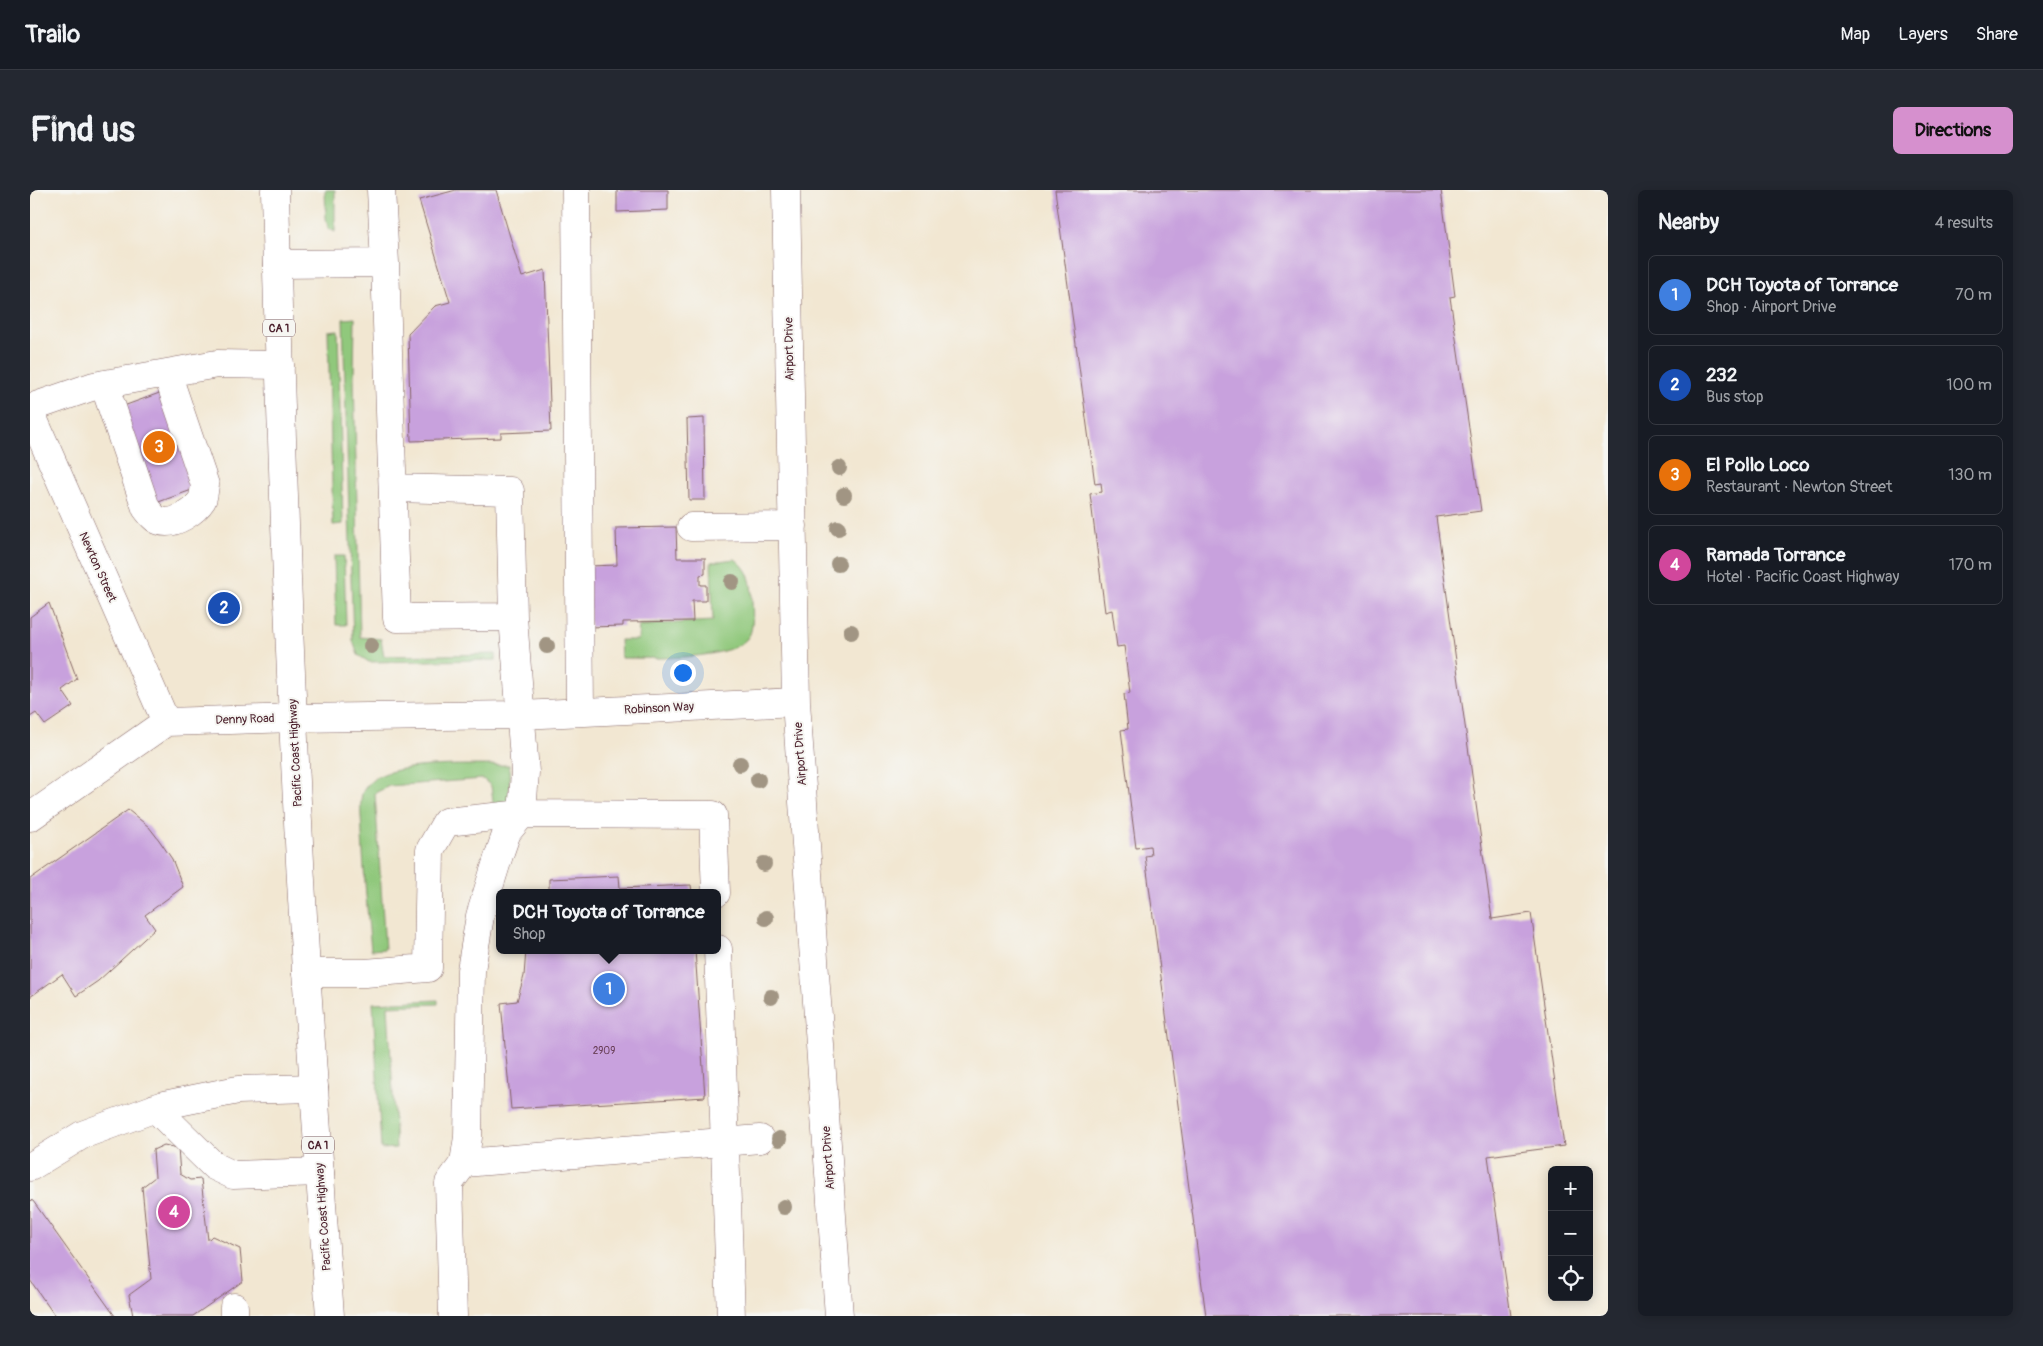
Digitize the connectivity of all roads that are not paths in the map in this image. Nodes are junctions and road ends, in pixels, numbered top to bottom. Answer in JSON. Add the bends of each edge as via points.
{"nodes":[{"id":1,"x":275,"y":190,"type":"edge"},
{"id":2,"x":381,"y":190,"type":"edge"},
{"id":3,"x":576,"y":190,"type":"edge"},
{"id":4,"x":786,"y":190,"type":"edge"},
{"id":5,"x":385,"y":263,"type":"junction"},
{"id":6,"x":277,"y":264,"type":"junction"},
{"id":7,"x":280,"y":365,"type":"junction"},
{"id":8,"x":167,"y":373,"type":"junction"},
{"id":9,"x":104,"y":384,"type":"junction"},
{"id":10,"x":30,"y":410,"type":"edge"},
{"id":11,"x":393,"y":488,"type":"junction"},
{"id":12,"x":793,"y":526,"type":"junction"},
{"id":13,"x":691,"y":527,"type":"dead end"},
{"id":14,"x":513,"y":617,"type":"junction"},
{"id":15,"x":796,"y":702,"type":"junction"},
{"id":16,"x":580,"y":712,"type":"junction"},
{"id":17,"x":521,"y":715,"type":"junction"},
{"id":18,"x":294,"y":718,"type":"junction"},
{"id":19,"x":166,"y":722,"type":"junction"},
{"id":20,"x":522,"y":814,"type":"junction"},
{"id":21,"x":30,"y":818,"type":"edge"},
{"id":22,"x":716,"y":889,"type":"edge"},
{"id":23,"x":718,"y":954,"type":"edge"},
{"id":24,"x":428,"y":968,"type":"junction"},
{"id":25,"x":471,"y":970,"type":"junction"},
{"id":26,"x":306,"y":973,"type":"junction"},
{"id":27,"x":314,"y":1088,"type":"junction"},
{"id":28,"x":155,"y":1108,"type":"junction"},
{"id":29,"x":760,"y":1139,"type":"dead end"},
{"id":30,"x":724,"y":1142,"type":"junction"},
{"id":31,"x":464,"y":1163,"type":"junction"},
{"id":32,"x":30,"y":1167,"type":"edge"},
{"id":33,"x":320,"y":1172,"type":"junction"},
{"id":34,"x":330,"y":1316,"type":"edge"},
{"id":35,"x":453,"y":1316,"type":"edge"},
{"id":36,"x":731,"y":1316,"type":"edge"},
{"id":37,"x":838,"y":1316,"type":"edge"}],
"edges":[{"from":1,"to":6,"type":"main road","name":"Pacific Coast Highway","number":"CA 1"},
{"from":2,"to":5,"type":"main road"},
{"from":3,"to":16,"type":"main road"},
{"from":4,"to":12,"type":"main road","name":"Airport Drive"},
{"from":5,"to":6,"type":"main road"},
{"from":5,"to":11,"type":"main road"},
{"from":6,"to":7,"type":"main road","name":"Pacific Coast Highway","number":"CA 1"},
{"from":7,"to":8,"type":"main road","via":[[217,364]]},
{"from":7,"to":18,"type":"main road","name":"Pacific Coast Highway","number":"CA 1"},
{"from":8,"to":9,"type":"main road"},
{"from":8,"to":9,"type":"main road","via":[[205,485],[203,499],[176,520],[162,522],[146,508]]},
{"from":9,"to":10,"type":"main road"},
{"from":10,"to":19,"type":"main road","name":"Newton Street"},
{"from":11,"to":14,"type":"main road","via":[[510,491]]},
{"from":11,"to":14,"type":"main road","via":[[397,618]]},
{"from":12,"to":13,"type":"main road"},
{"from":12,"to":15,"type":"main road","name":"Airport Drive"},
{"from":14,"to":17,"type":"main road"},
{"from":15,"to":16,"type":"main road","name":"Robinson Way"},
{"from":15,"to":37,"type":"main road","name":"Airport Drive"},
{"from":16,"to":17,"type":"main road","name":"Robinson Way"},
{"from":17,"to":18,"type":"main road","name":"Denny Road"},
{"from":17,"to":20,"type":"main road","via":[[525,772]]},
{"from":18,"to":19,"type":"main road","name":"Denny Road"},
{"from":18,"to":26,"type":"main road","name":"Pacific Coast Highway","number":"CA 1"},
{"from":19,"to":21,"type":"main road"},
{"from":20,"to":22,"type":"main road","via":[[713,815]]},
{"from":20,"to":24,"type":"main road","via":[[446,822],[430,850]]},
{"from":20,"to":25,"type":"main road","via":[[507,832],[499,855],[480,916]]},
{"from":23,"to":30,"type":"main road"},
{"from":24,"to":25,"type":"main road"},
{"from":24,"to":26,"type":"main road"},
{"from":25,"to":31,"type":"main road","via":[[468,1138]]},
{"from":26,"to":27,"type":"main road","name":"Pacific Coast Highway","number":"CA 1"},
{"from":27,"to":28,"type":"main road","via":[[238,1090]]},
{"from":27,"to":33,"type":"main road","name":"Pacific Coast Highway","number":"CA 1"},
{"from":28,"to":32,"type":"main road","via":[[82,1135]]},
{"from":28,"to":33,"type":"main road","via":[[214,1166],[232,1175]]},
{"from":29,"to":30,"type":"main road"},
{"from":30,"to":31,"type":"main road"},
{"from":30,"to":36,"type":"main road"},
{"from":31,"to":35,"type":"main road","via":[[449,1183]]},
{"from":33,"to":34,"type":"main road","name":"Pacific Coast Highway","number":"CA 1"}]}
